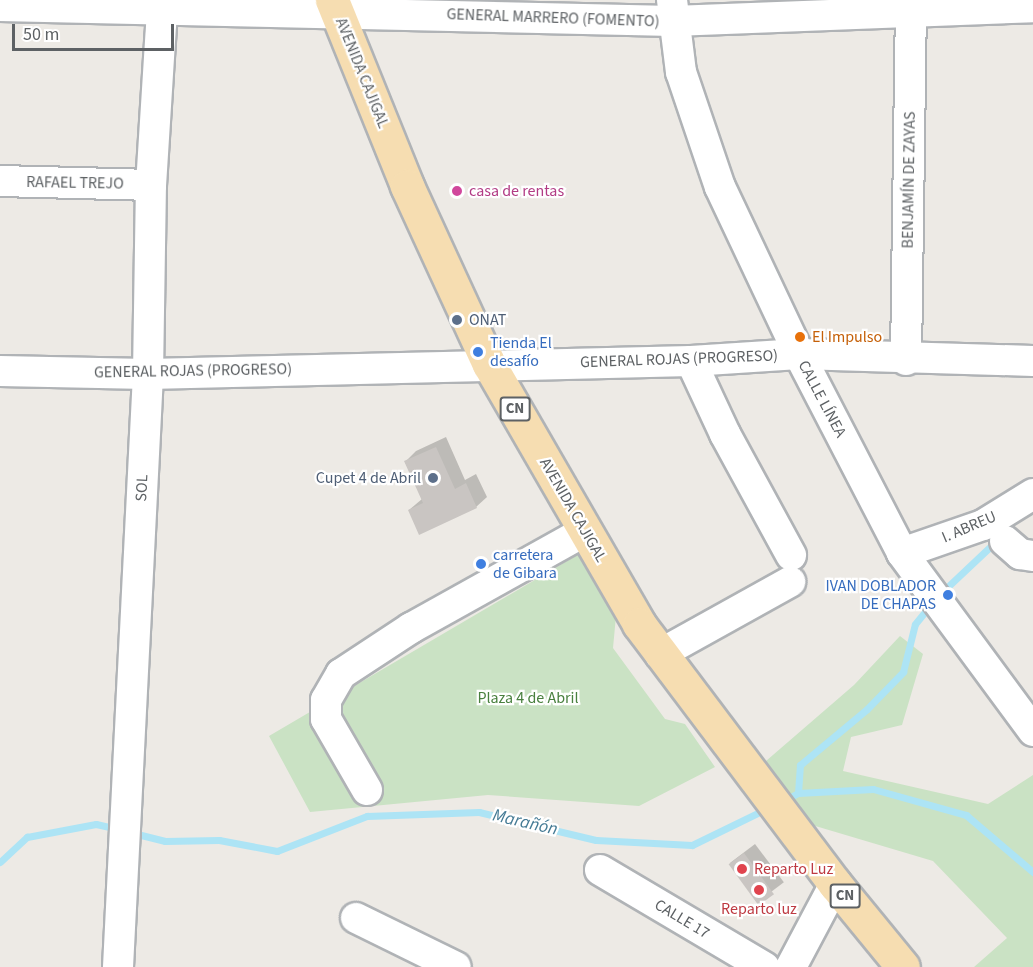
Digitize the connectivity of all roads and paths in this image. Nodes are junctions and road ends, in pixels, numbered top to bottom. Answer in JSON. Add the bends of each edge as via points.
{"nodes":[{"id":1,"x":0,"y":6,"type":"edge"},
{"id":2,"x":334,"y":6,"type":"edge"},
{"id":3,"x":912,"y":6,"type":"edge"},
{"id":4,"x":1033,"y":7,"type":"edge"},
{"id":5,"x":162,"y":10,"type":"junction"},
{"id":6,"x":672,"y":10,"type":"edge"},
{"id":7,"x":0,"y":181,"type":"edge"},
{"id":8,"x":151,"y":185,"type":"junction"},
{"id":9,"x":799,"y":354,"type":"junction"},
{"id":10,"x":906,"y":360,"type":"junction"},
{"id":11,"x":691,"y":361,"type":"junction"},
{"id":12,"x":1033,"y":361,"type":"edge"},
{"id":13,"x":489,"y":364,"type":"junction"},
{"id":14,"x":0,"y":371,"type":"edge"},
{"id":15,"x":148,"y":374,"type":"junction"},
{"id":16,"x":1033,"y":494,"type":"edge"},
{"id":17,"x":585,"y":531,"type":"junction"},
{"id":18,"x":1005,"y":541,"type":"dead end"},
{"id":19,"x":902,"y":553,"type":"junction"},
{"id":20,"x":1033,"y":556,"type":"edge"},
{"id":21,"x":660,"y":654,"type":"junction"},
{"id":22,"x":1033,"y":731,"type":"edge"},
{"id":23,"x":367,"y":790,"type":"dead end"},
{"id":24,"x":600,"y":870,"type":"dead end"},
{"id":25,"x":835,"y":884,"type":"junction"},
{"id":26,"x":356,"y":918,"type":"dead end"},
{"id":27,"x":118,"y":967,"type":"edge"},
{"id":28,"x":456,"y":967,"type":"edge"},
{"id":29,"x":764,"y":967,"type":"edge"},
{"id":30,"x":791,"y":967,"type":"edge"},
{"id":31,"x":903,"y":967,"type":"edge"}],
"edges":[{"from":1,"to":5,"type":"street","name":"GENERAL MARRERO (FOMENTO)"},
{"from":2,"to":5,"type":"street","name":"GENERAL MARRERO (FOMENTO)"},
{"from":2,"to":6,"type":"street","name":"GENERAL MARRERO (FOMENTO)"},
{"from":2,"to":13,"type":"main road","name":"AVENIDA CAJIGAL","number":"CN","via":[[407,186]]},
{"from":3,"to":4,"type":"street","name":"GENERAL MARRERO (FOMENTO)"},
{"from":3,"to":6,"type":"street","name":"GENERAL MARRERO (FOMENTO)"},
{"from":3,"to":10,"type":"street","name":"BENJAMÍN DE ZAYAS"},
{"from":5,"to":8,"type":"street","name":"SOL"},
{"from":6,"to":9,"type":"street","name":"CALLE LÍNEA","via":[[681,72],[720,187]]},
{"from":7,"to":8,"type":"street","name":"RAFAEL TREJO"},
{"from":8,"to":15,"type":"street","name":"SOL"},
{"from":9,"to":10,"type":"street","name":"GENERAL ROJAS (PROGRESO)"},
{"from":9,"to":11,"type":"street","name":"GENERAL ROJAS (PROGRESO)"},
{"from":9,"to":19,"type":"street","name":"CALLE LÍNEA"},
{"from":10,"to":12,"type":"street","name":"GENERAL ROJAS (PROGRESO)"},
{"from":11,"to":13,"type":"street","name":"GENERAL ROJAS (PROGRESO)"},
{"from":11,"to":21,"type":"street","via":[[791,568]]},
{"from":13,"to":15,"type":"street","name":"GENERAL ROJAS (PROGRESO)"},
{"from":13,"to":17,"type":"main road","name":"AVENIDA CAJIGAL","number":"CN"},
{"from":14,"to":15,"type":"street","name":"GENERAL ROJAS (PROGRESO)"},
{"from":15,"to":27,"type":"street","name":"SOL"},
{"from":16,"to":19,"type":"street","name":"I. ABREU","via":[[983,525]]},
{"from":17,"to":21,"type":"main road","name":"AVENIDA CAJIGAL","number":"CN"},
{"from":17,"to":23,"type":"street","via":[[411,628],[341,674],[331,687],[326,719]]},
{"from":18,"to":20,"type":"street","via":[[1020,554]]},
{"from":19,"to":22,"type":"street","name":"CALLE LÍNEA"},
{"from":21,"to":25,"type":"main road","name":"AVENIDA CAJIGAL","number":"CN"},
{"from":24,"to":29,"type":"street","name":"CALLE 17"},
{"from":25,"to":30,"type":"street"},
{"from":25,"to":31,"type":"main road","name":"AVENIDA CAJIGAL","number":"CN"},
{"from":26,"to":28,"type":"street"}]}
